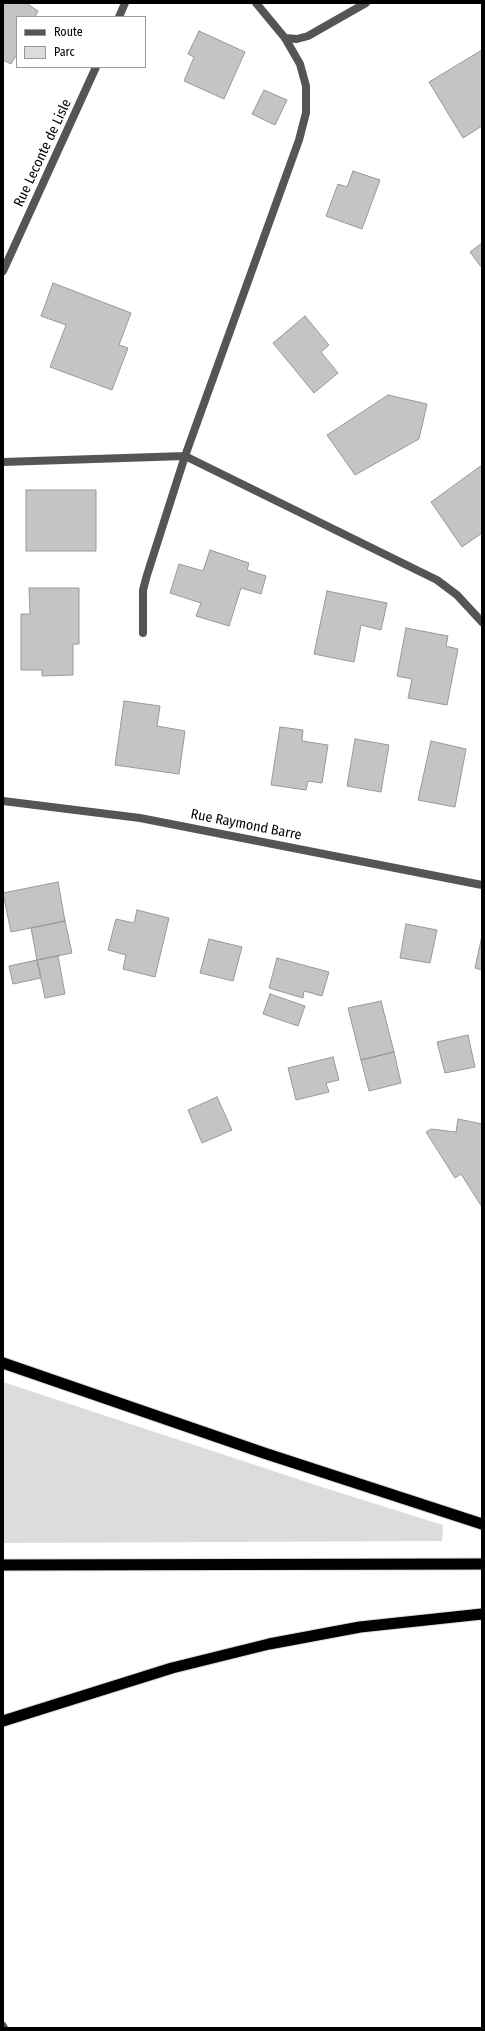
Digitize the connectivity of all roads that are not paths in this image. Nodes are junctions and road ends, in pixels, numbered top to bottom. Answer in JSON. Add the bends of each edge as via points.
{"nodes":[{"id":1,"x":125,"y":3,"type":"edge"},
{"id":2,"x":256,"y":3,"type":"edge"},
{"id":3,"x":366,"y":3,"type":"edge"},
{"id":4,"x":119,"y":16,"type":"edge"},
{"id":5,"x":285,"y":38,"type":"junction"},
{"id":6,"x":96,"y":68,"type":"edge"},
{"id":7,"x":3,"y":271,"type":"edge"},
{"id":8,"x":186,"y":456,"type":"junction"},
{"id":9,"x":3,"y":462,"type":"edge"},
{"id":10,"x":482,"y":622,"type":"edge"},
{"id":11,"x":144,"y":633,"type":"dead end"},
{"id":12,"x":3,"y":800,"type":"edge"},
{"id":13,"x":482,"y":885,"type":"edge"},
{"id":14,"x":3,"y":1363,"type":"edge"},
{"id":15,"x":482,"y":1524,"type":"edge"},
{"id":16,"x":482,"y":1564,"type":"edge"},
{"id":17,"x":3,"y":1565,"type":"edge"},
{"id":18,"x":482,"y":1614,"type":"edge"},
{"id":19,"x":3,"y":1721,"type":"edge"}],
"edges":[{"from":1,"to":4,"type":"street"},
{"from":2,"to":5,"type":"street"},
{"from":3,"to":5,"type":"street","via":[[308,36]]},
{"from":5,"to":8,"type":"street","via":[[300,64],[306,86],[306,113],[299,140]]},
{"from":6,"to":7,"type":"street","name":"Rue Leconte de Lisle"},
{"from":8,"to":9,"type":"street"},
{"from":8,"to":10,"type":"street","via":[[437,580],[457,595]]},
{"from":8,"to":11,"type":"street","via":[[143,590]]},
{"from":12,"to":13,"type":"street","name":"Rue Raymond Barre","via":[[140,818]]},
{"from":14,"to":15,"type":"highway"},
{"from":16,"to":17,"type":"highway"},
{"from":18,"to":19,"type":"highway","via":[[360,1627],[269,1644],[172,1668]]}]}
